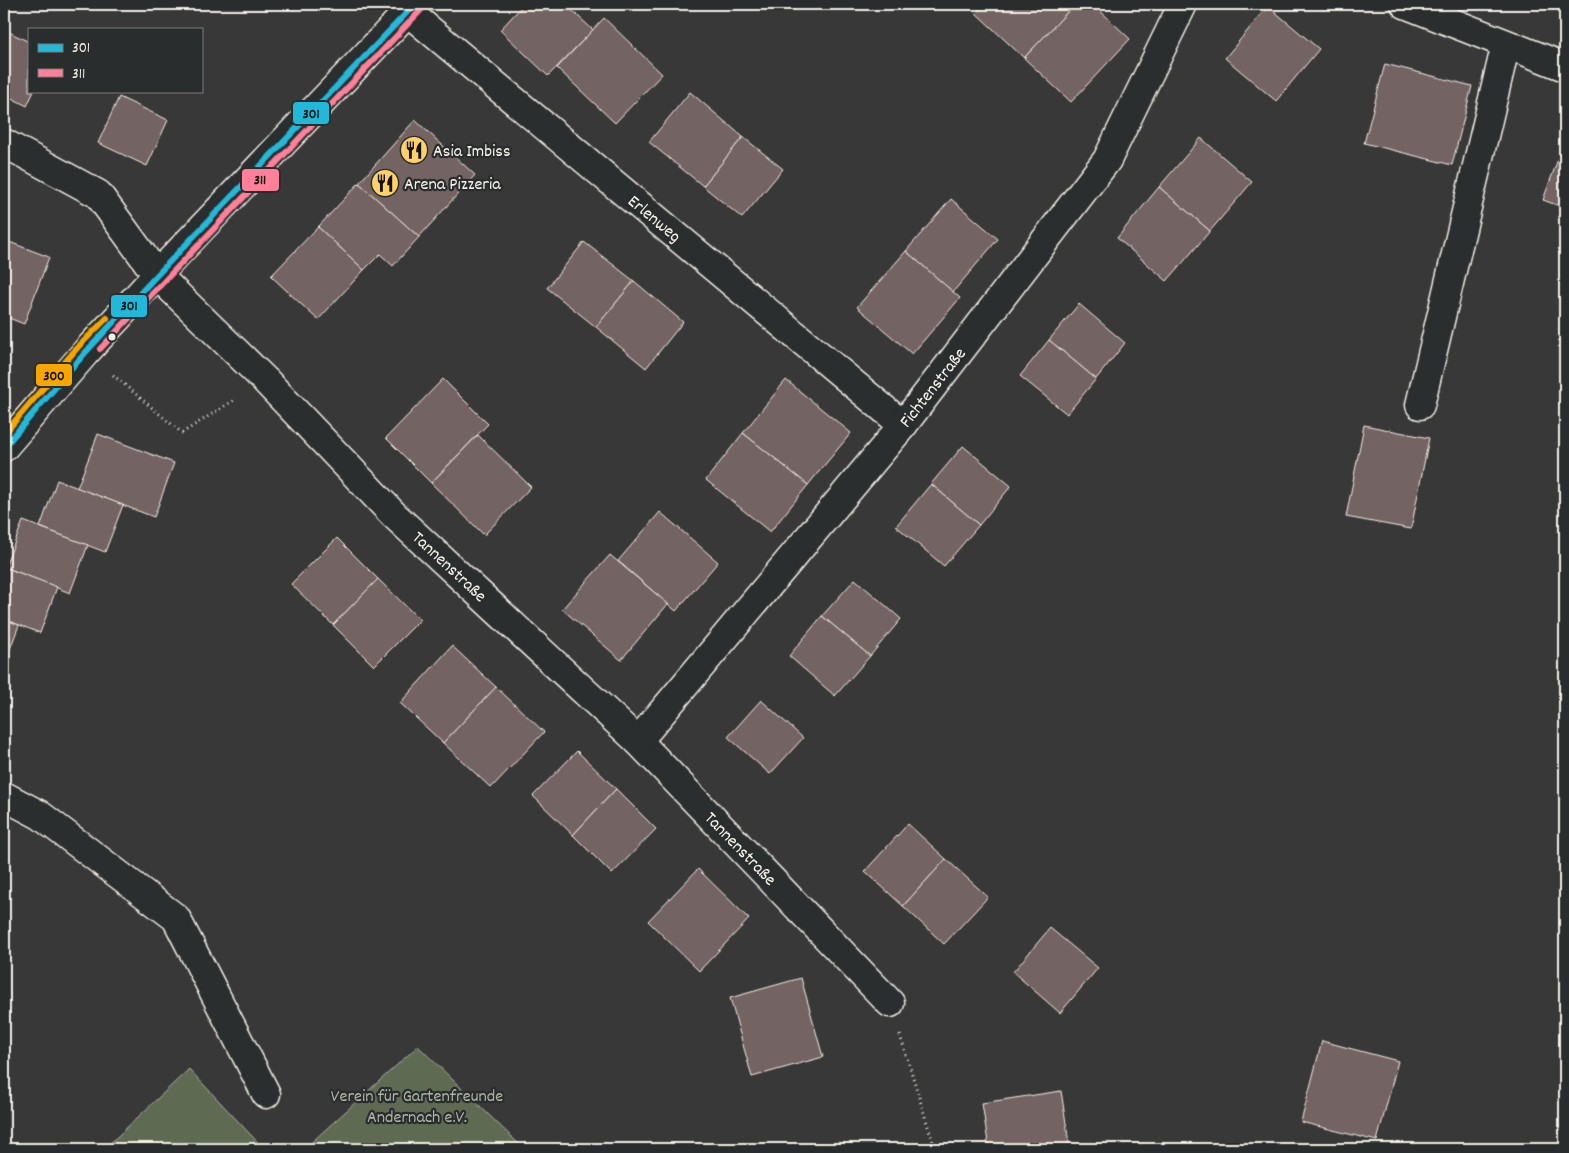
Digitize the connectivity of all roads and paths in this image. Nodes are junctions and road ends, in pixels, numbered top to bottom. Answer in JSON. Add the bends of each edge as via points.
{"nodes":[{"id":1,"x":1183,"y":4,"type":"edge"},
{"id":2,"x":1405,"y":4,"type":"edge"},
{"id":3,"x":412,"y":8,"type":"edge"},
{"id":4,"x":1506,"y":44,"type":"junction"},
{"id":5,"x":1565,"y":67,"type":"edge"},
{"id":6,"x":4,"y":143,"type":"edge"},
{"id":7,"x":157,"y":275,"type":"junction"},
{"id":8,"x":85,"y":353,"type":"junction"},
{"id":9,"x":266,"y":380,"type":"junction"},
{"id":10,"x":1420,"y":405,"type":"dead end"},
{"id":11,"x":903,"y":425,"type":"junction"},
{"id":12,"x":4,"y":447,"type":"edge"},
{"id":13,"x":638,"y":742,"type":"junction"},
{"id":14,"x":4,"y":796,"type":"edge"},
{"id":15,"x":890,"y":1003,"type":"joint"},
{"id":16,"x":266,"y":1094,"type":"dead end"},
{"id":17,"x":935,"y":1149,"type":"edge"}],
"edges":[{"from":1,"to":11,"type":"street","name":"Fichtenstraße","via":[[1107,160]]},
{"from":2,"to":4,"type":"street"},
{"from":3,"to":7,"type":"street"},
{"from":3,"to":11,"type":"street","name":"Erlenweg"},
{"from":4,"to":5,"type":"street"},
{"from":4,"to":10,"type":"street"},
{"from":6,"to":7,"type":"street","name":"Tannenstraße","via":[[98,194]]},
{"from":7,"to":8,"type":"street"},
{"from":7,"to":9,"type":"street","name":"Tannenstraße"},
{"from":8,"to":9,"type":"path","via":[[182,433]]},
{"from":8,"to":12,"type":"street"},
{"from":9,"to":13,"type":"street","name":"Tannenstraße","via":[[394,515]]},
{"from":11,"to":13,"type":"street","name":"Fichtenstraße"},
{"from":13,"to":15,"type":"street","name":"Tannenstraße"},
{"from":14,"to":16,"type":"street","via":[[40,815],[176,918]]},
{"from":15,"to":17,"type":"path"}]}
